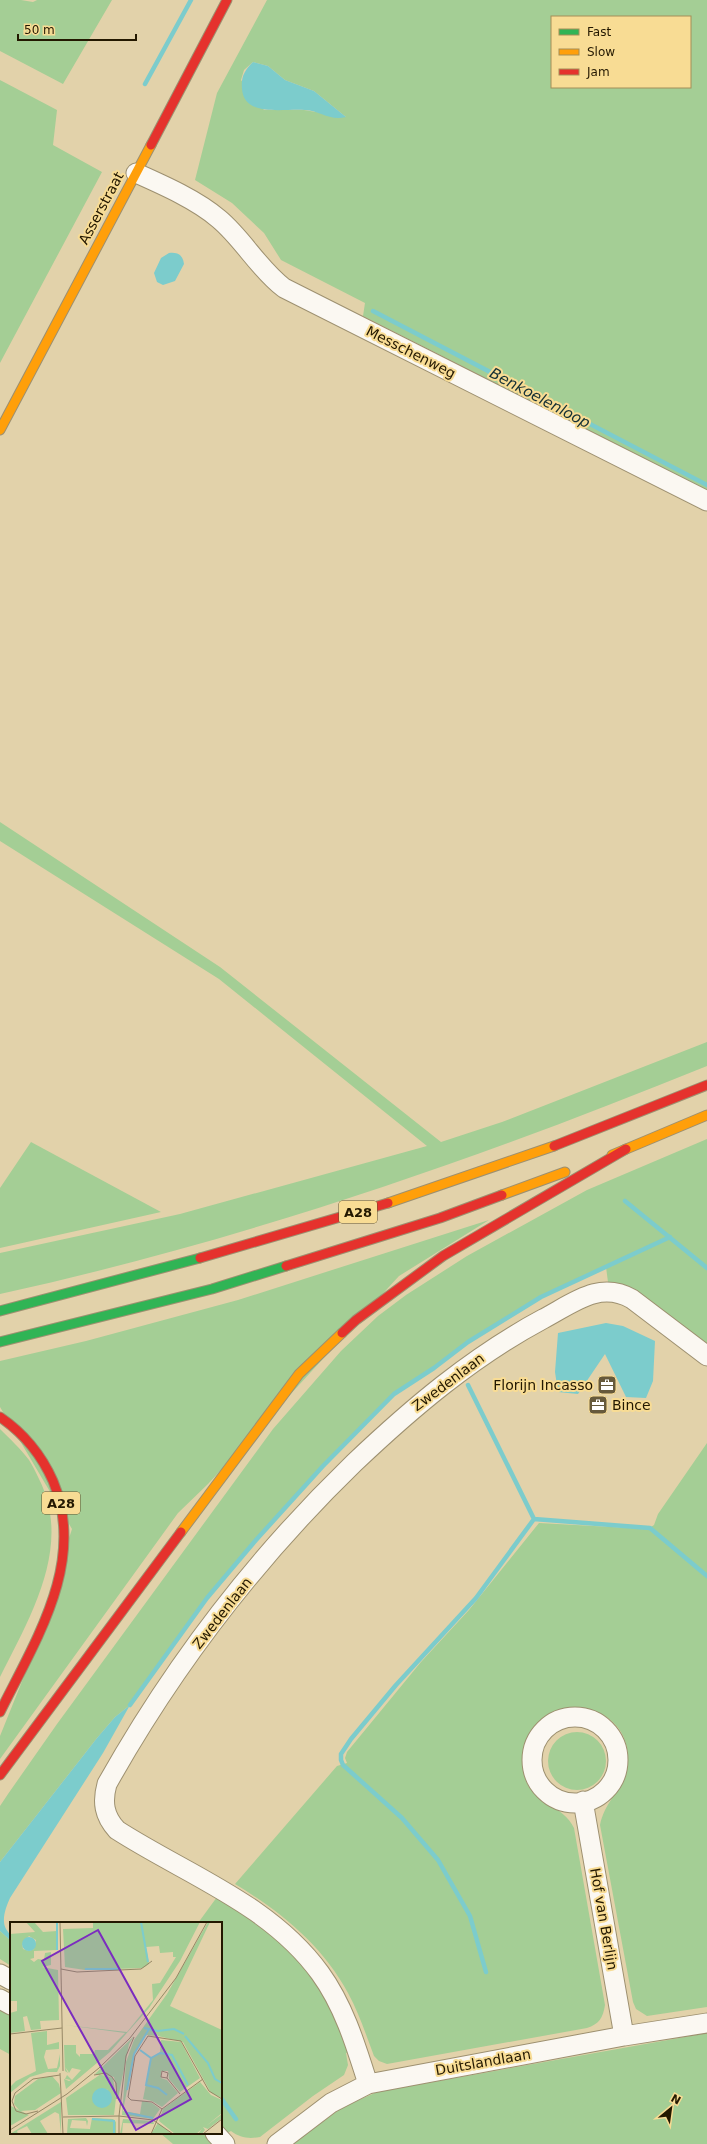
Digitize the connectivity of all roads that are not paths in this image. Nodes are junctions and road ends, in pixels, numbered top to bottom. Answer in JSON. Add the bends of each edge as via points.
{"nodes":[{"id":1,"x":227,"y":0,"type":"edge"},
{"id":2,"x":136,"y":173,"type":"junction"},
{"id":3,"x":0,"y":430,"type":"edge"},
{"id":4,"x":707,"y":501,"type":"edge"},
{"id":5,"x":707,"y":1085,"type":"edge"},
{"id":6,"x":707,"y":1115,"type":"edge"},
{"id":7,"x":626,"y":1149,"type":"junction"},
{"id":8,"x":0,"y":1311,"type":"edge"},
{"id":9,"x":0,"y":1342,"type":"edge"},
{"id":10,"x":707,"y":1356,"type":"edge"},
{"id":11,"x":0,"y":1417,"type":"edge"},
{"id":12,"x":0,"y":1712,"type":"edge"},
{"id":13,"x":0,"y":1774,"type":"edge"},
{"id":14,"x":583,"y":1801,"type":"junction"},
{"id":15,"x":0,"y":1974,"type":"edge"},
{"id":16,"x":10,"y":1979,"type":"edge"},
{"id":17,"x":0,"y":1998,"type":"edge"},
{"id":18,"x":10,"y":2004,"type":"edge"},
{"id":19,"x":707,"y":2023,"type":"edge"},
{"id":20,"x":624,"y":2036,"type":"junction"},
{"id":21,"x":368,"y":2084,"type":"junction"},
{"id":22,"x":216,"y":2134,"type":"edge"},
{"id":23,"x":225,"y":2144,"type":"edge"},
{"id":24,"x":277,"y":2144,"type":"edge"}],
"edges":[{"from":1,"to":2,"type":"main road","name":"Asserstraat"},
{"from":2,"to":3,"type":"main road","name":"Asserstraat"},
{"from":2,"to":4,"type":"street","name":"Messchenweg","via":[[167,187],[220,219],[270,277],[284,288]]},
{"from":5,"to":8,"type":"main road","number":"A28","via":[[630,1117],[353,1213],[152,1273]]},
{"from":6,"to":7,"type":"main road","number":"A28"},
{"from":7,"to":9,"type":"main road","number":"A28","via":[[440,1218],[220,1286]]},
{"from":7,"to":13,"type":"main road","number":"A28","via":[[443,1256],[356,1320],[299,1374]]},
{"from":10,"to":21,"type":"street","name":"Zwedenlaan","via":[[632,1299],[622,1293],[604,1291],[588,1295],[519,1332],[462,1369],[394,1425],[318,1498],[273,1549],[213,1622],[164,1691],[106,1784],[106,1814],[117,1830],[261,1915],[291,1939],[308,1958],[321,1974],[342,2012]]},
{"from":11,"to":12,"type":"main road","number":"A28","via":[[14,1426],[45,1461],[59,1498],[65,1540],[59,1576],[48,1608]]},
{"from":14,"to":14,"type":"street","via":[[602,1793],[611,1783],[617,1771],[618,1757],[615,1744],[608,1732],[586,1718],[560,1719],[548,1726],[538,1738],[533,1751],[533,1766],[538,1781],[547,1792],[560,1800],[574,1803]]},
{"from":14,"to":20,"type":"street","name":"Hof van Berlijn"},
{"from":15,"to":16,"type":"street"},
{"from":17,"to":18,"type":"street"},
{"from":19,"to":20,"type":"street","name":"Duitslandlaan"},
{"from":20,"to":21,"type":"street","name":"Duitslandlaan"},
{"from":21,"to":24,"type":"street","name":"Duitslandlaan","via":[[331,2103]]},
{"from":22,"to":23,"type":"street"}]}
